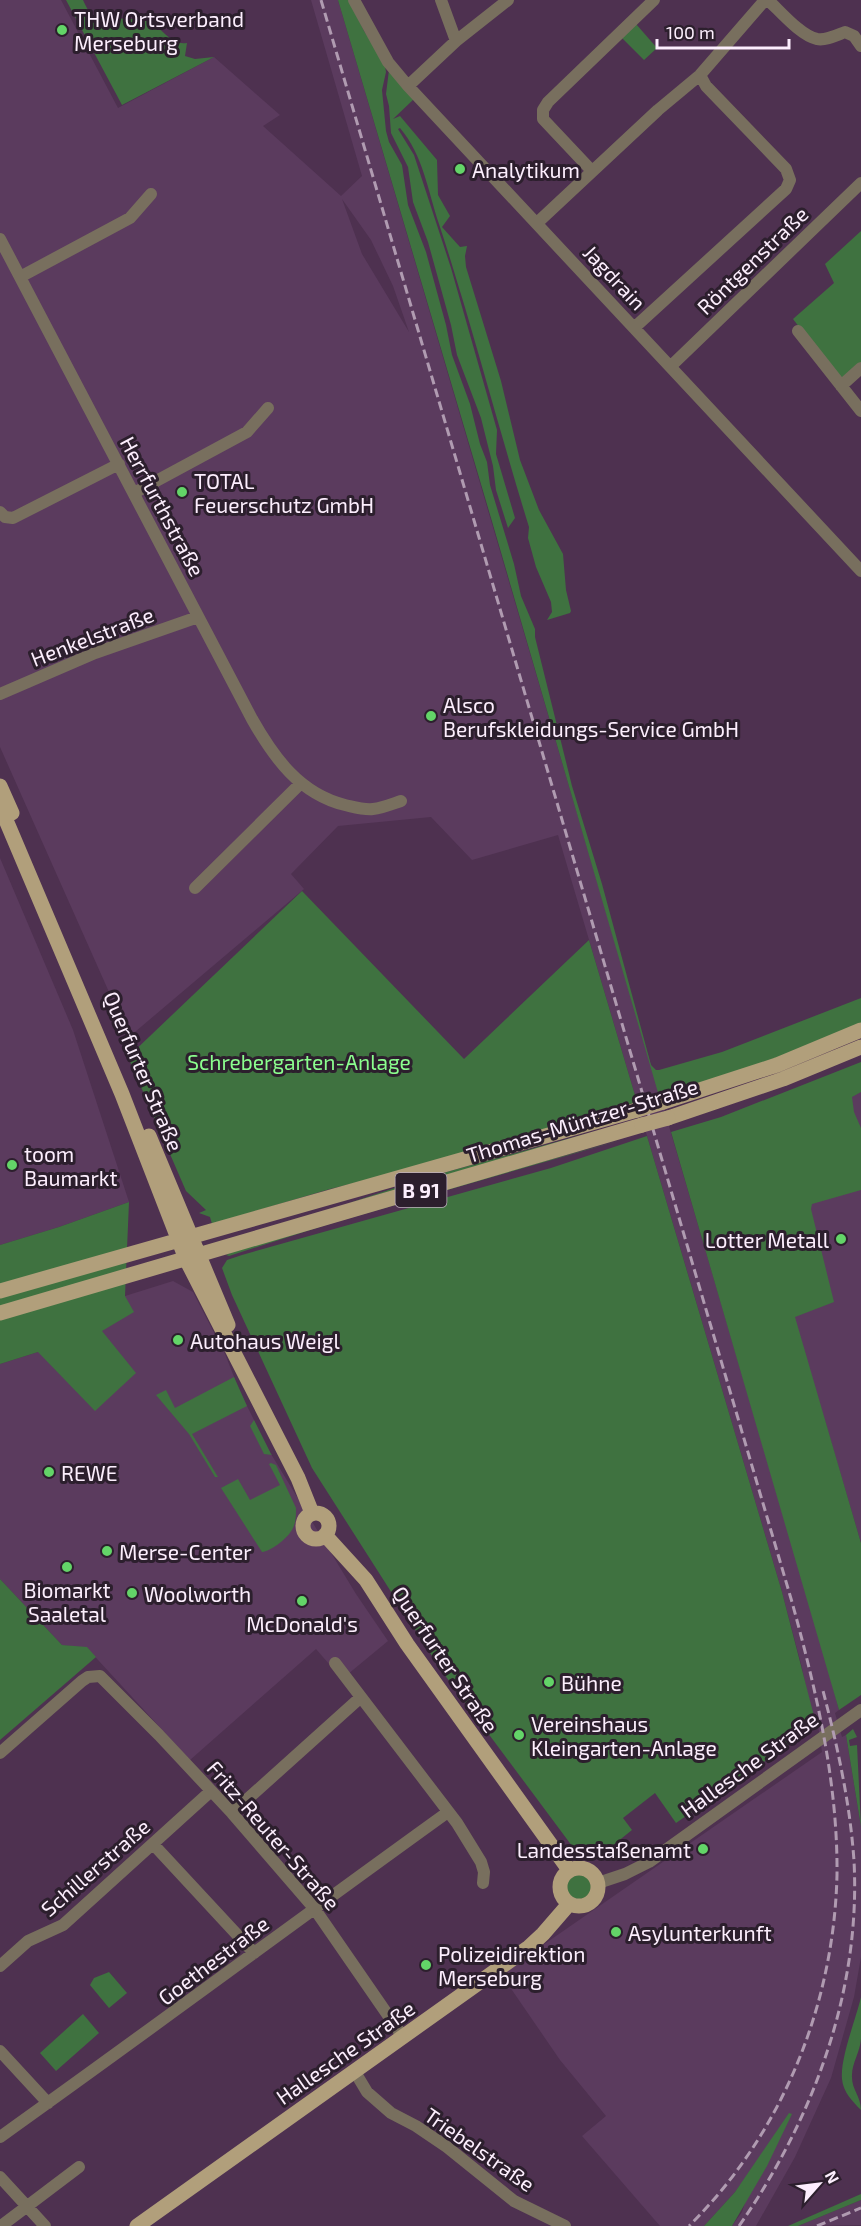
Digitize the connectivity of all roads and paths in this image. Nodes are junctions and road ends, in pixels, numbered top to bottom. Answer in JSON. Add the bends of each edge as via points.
{"nodes":[{"id":1,"x":354,"y":0,"type":"edge"},
{"id":2,"x":441,"y":0,"type":"edge"},
{"id":3,"x":508,"y":0,"type":"edge"},
{"id":4,"x":654,"y":0,"type":"edge"},
{"id":5,"x":766,"y":0,"type":"edge"},
{"id":6,"x":456,"y":41,"type":"junction"},
{"id":7,"x":861,"y":46,"type":"edge"},
{"id":8,"x":700,"y":75,"type":"junction"},
{"id":9,"x":408,"y":86,"type":"junction"},
{"id":10,"x":592,"y":171,"type":"junction"},
{"id":11,"x":861,"y":183,"type":"edge"},
{"id":12,"x":151,"y":194,"type":"dead end"},
{"id":13,"x":537,"y":223,"type":"junction"},
{"id":14,"x":0,"y":239,"type":"edge"},
{"id":15,"x":20,"y":277,"type":"junction"},
{"id":16,"x":635,"y":327,"type":"junction"},
{"id":17,"x":798,"y":331,"type":"dead end"},
{"id":18,"x":671,"y":366,"type":"junction"},
{"id":19,"x":861,"y":368,"type":"edge"},
{"id":20,"x":841,"y":386,"type":"junction"},
{"id":21,"x":268,"y":408,"type":"dead end"},
{"id":22,"x":861,"y":411,"type":"edge"},
{"id":23,"x":118,"y":464,"type":"junction"},
{"id":24,"x":134,"y":493,"type":"junction"},
{"id":25,"x":0,"y":512,"type":"edge"},
{"id":26,"x":861,"y":571,"type":"edge"},
{"id":27,"x":198,"y":617,"type":"junction"},
{"id":28,"x":0,"y":694,"type":"edge"},
{"id":29,"x":300,"y":784,"type":"junction"},
{"id":30,"x":0,"y":786,"type":"edge"},
{"id":31,"x":400,"y":801,"type":"dead end"},
{"id":32,"x":0,"y":806,"type":"edge"},
{"id":33,"x":195,"y":888,"type":"dead end"},
{"id":34,"x":861,"y":1030,"type":"edge"},
{"id":35,"x":861,"y":1047,"type":"edge"},
{"id":36,"x":186,"y":1239,"type":"junction"},
{"id":37,"x":193,"y":1257,"type":"junction"},
{"id":38,"x":0,"y":1291,"type":"edge"},
{"id":39,"x":0,"y":1313,"type":"edge"},
{"id":40,"x":335,"y":1663,"type":"dead end"},
{"id":41,"x":361,"y":1697,"type":"junction"},
{"id":42,"x":861,"y":1710,"type":"edge"},
{"id":43,"x":0,"y":1753,"type":"edge"},
{"id":44,"x":211,"y":1791,"type":"junction"},
{"id":45,"x":448,"y":1812,"type":"junction"},
{"id":46,"x":232,"y":1813,"type":"junction"},
{"id":47,"x":153,"y":1844,"type":"junction"},
{"id":48,"x":569,"y":1870,"type":"junction"},
{"id":49,"x":483,"y":1883,"type":"dead end"},
{"id":50,"x":598,"y":1883,"type":"junction"},
{"id":51,"x":569,"y":1904,"type":"junction"},
{"id":52,"x":314,"y":1908,"type":"junction"},
{"id":53,"x":254,"y":1953,"type":"junction"},
{"id":54,"x":0,"y":1966,"type":"edge"},
{"id":55,"x":403,"y":2037,"type":"junction"},
{"id":56,"x":0,"y":2051,"type":"edge"},
{"id":57,"x":355,"y":2072,"type":"junction"},
{"id":58,"x":48,"y":2103,"type":"junction"},
{"id":59,"x":0,"y":2137,"type":"edge"},
{"id":60,"x":79,"y":2167,"type":"dead end"},
{"id":61,"x":0,"y":2177,"type":"edge"},
{"id":62,"x":28,"y":2207,"type":"junction"},
{"id":63,"x":1,"y":2226,"type":"edge"},
{"id":64,"x":45,"y":2226,"type":"edge"},
{"id":65,"x":137,"y":2226,"type":"edge"},
{"id":66,"x":565,"y":2226,"type":"edge"}],
"edges":[{"from":1,"to":9,"type":"street","name":"Jagdrain","via":[[388,62]]},
{"from":2,"to":6,"type":"street"},
{"from":3,"to":6,"type":"street"},
{"from":4,"to":10,"type":"street","via":[[543,110],[543,119]]},
{"from":5,"to":7,"type":"street","via":[[800,30],[817,39],[845,32]]},
{"from":5,"to":8,"type":"street"},
{"from":6,"to":9,"type":"street"},
{"from":8,"to":10,"type":"street"},
{"from":8,"to":16,"type":"street","via":[[786,169],[790,180],[786,189]]},
{"from":9,"to":13,"type":"street","name":"Jagdrain"},
{"from":10,"to":13,"type":"street"},
{"from":11,"to":18,"type":"street","name":"Röntgenstraße"},
{"from":12,"to":15,"type":"street","via":[[130,218]]},
{"from":13,"to":16,"type":"street","name":"Jagdrain"},
{"from":14,"to":15,"type":"street","name":"Herrfurthstraße"},
{"from":15,"to":23,"type":"street","name":"Herrfurthstraße"},
{"from":16,"to":18,"type":"street","name":"Jagdrain"},
{"from":17,"to":20,"type":"street"},
{"from":18,"to":26,"type":"street","name":"Jagdrain"},
{"from":19,"to":20,"type":"street"},
{"from":20,"to":22,"type":"street"},
{"from":21,"to":24,"type":"street","via":[[247,432]]},
{"from":23,"to":24,"type":"street","name":"Herrfurthstraße"},
{"from":23,"to":25,"type":"street","via":[[14,518],[5,518]]},
{"from":24,"to":27,"type":"street","name":"Herrfurthstraße"},
{"from":27,"to":28,"type":"street","name":"Henkelstraße","via":[[95,653]]},
{"from":27,"to":29,"type":"street","name":"Herrfurthstraße","via":[[263,739]]},
{"from":29,"to":31,"type":"street","name":"Herrfurthstraße","via":[[333,802],[355,807],[374,809]]},
{"from":29,"to":33,"type":"street"},
{"from":30,"to":36,"type":"main road","name":"Querfurter Straße"},
{"from":32,"to":36,"type":"main road","name":"Querfurter Straße"},
{"from":34,"to":36,"type":"main road","name":"Thomas-Müntzer-Straße","number":"B 91","bridge":true,"via":[[777,1065],[638,1110]]},
{"from":35,"to":37,"type":"main road","name":"Thomas-Müntzer-Straße","number":"B 91","bridge":true,"via":[[783,1079],[668,1118]]},
{"from":36,"to":37,"type":"main road","name":"Querfurter Straße"},
{"from":36,"to":38,"type":"main road","name":"Thomas-Müntzer-Straße","number":"B 91"},
{"from":37,"to":39,"type":"main road","name":"Thomas-Müntzer-Straße","number":"B 91"},
{"from":37,"to":48,"type":"main road","name":"Querfurter Straße","via":[[298,1478],[312,1513],[305,1519],[304,1532],[315,1539],[325,1535],[366,1580],[407,1644]]},
{"from":40,"to":41,"type":"street"},
{"from":41,"to":45,"type":"street"},
{"from":41,"to":46,"type":"street"},
{"from":42,"to":50,"type":"street","name":"Hallesche Straße","via":[[649,1862]]},
{"from":43,"to":44,"type":"street","name":"Fritz-Reuter-Straße","via":[[82,1681],[95,1675]]},
{"from":44,"to":46,"type":"street","name":"Fritz-Reuter-Straße"},
{"from":44,"to":47,"type":"street","name":"Schillerstraße"},
{"from":45,"to":49,"type":"street","via":[[481,1862]]},
{"from":45,"to":52,"type":"street","name":"Goethestraße"},
{"from":46,"to":52,"type":"street","name":"Fritz-Reuter-Straße"},
{"from":47,"to":53,"type":"street"},
{"from":47,"to":54,"type":"street","name":"Schillerstraße","via":[[63,1925],[28,1941]]},
{"from":48,"to":50,"type":"main road","via":[[585,1868]]},
{"from":48,"to":51,"type":"main road","via":[[562,1876],[560,1889]]},
{"from":50,"to":51,"type":"main road","via":[[597,1894],[590,1902],[580,1906]]},
{"from":51,"to":55,"type":"main road","name":"Hallesche Straße","via":[[529,1947]]},
{"from":52,"to":53,"type":"street","name":"Goethestraße"},
{"from":52,"to":55,"type":"street","name":"Fritz-Reuter-Straße"},
{"from":53,"to":58,"type":"street","name":"Goethestraße"},
{"from":55,"to":57,"type":"main road","name":"Hallesche Straße"},
{"from":56,"to":58,"type":"street"},
{"from":57,"to":65,"type":"main road","name":"Hallesche Straße"},
{"from":57,"to":66,"type":"street","name":"Triebelstraße","via":[[368,2092],[391,2113],[447,2147],[514,2201]]},
{"from":58,"to":59,"type":"street","name":"Goethestraße"},
{"from":60,"to":62,"type":"street"},
{"from":61,"to":62,"type":"street"},
{"from":62,"to":63,"type":"street"},
{"from":62,"to":64,"type":"street"}]}
